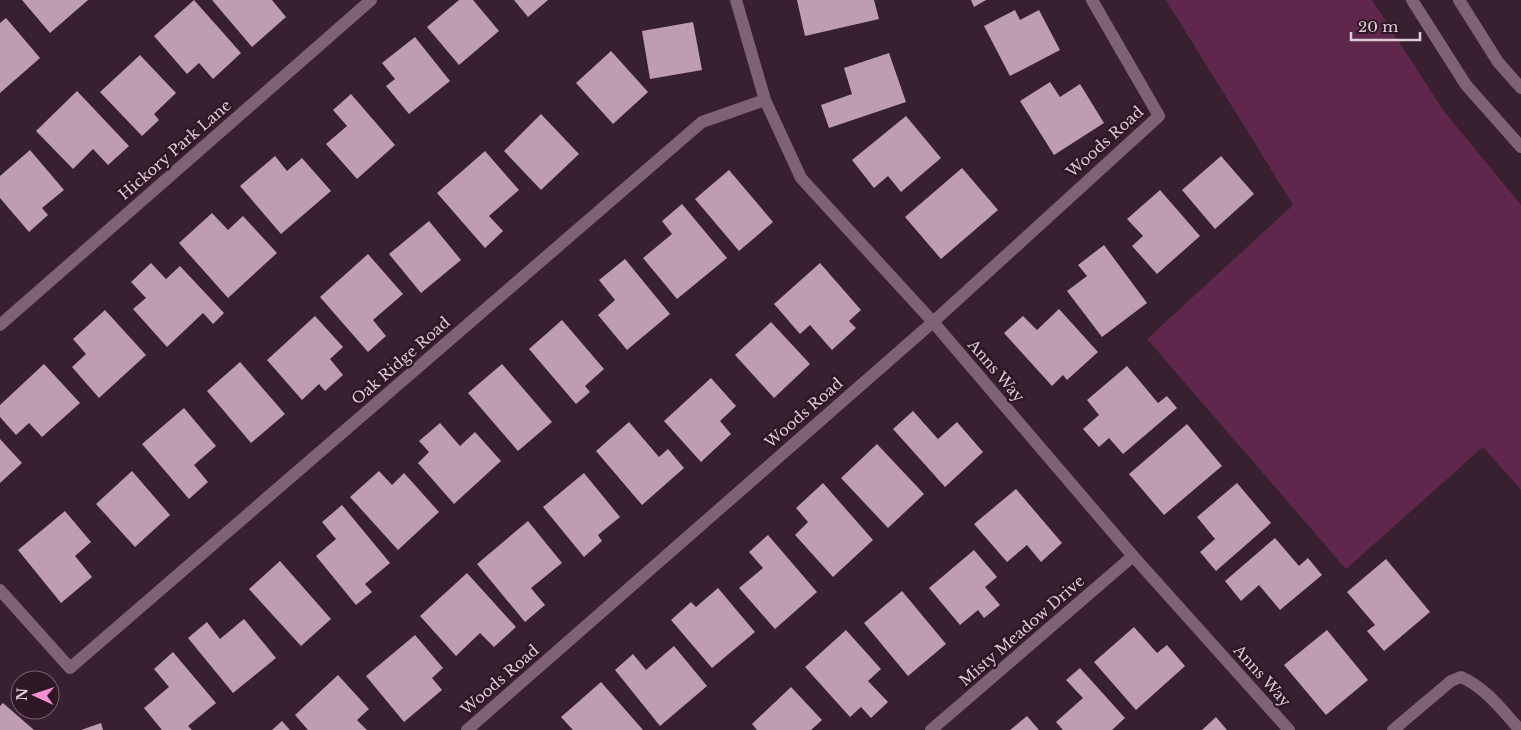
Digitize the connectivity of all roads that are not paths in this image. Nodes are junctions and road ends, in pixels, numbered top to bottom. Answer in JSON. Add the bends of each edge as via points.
{"nodes":[{"id":1,"x":371,"y":0,"type":"edge"},
{"id":2,"x":736,"y":0,"type":"edge"},
{"id":3,"x":1092,"y":0,"type":"edge"},
{"id":4,"x":1412,"y":0,"type":"edge"},
{"id":5,"x":1459,"y":0,"type":"edge"},
{"id":6,"x":1521,"y":88,"type":"edge"},
{"id":7,"x":765,"y":100,"type":"junction"},
{"id":8,"x":1521,"y":146,"type":"edge"},
{"id":9,"x":933,"y":322,"type":"junction"},
{"id":10,"x":0,"y":325,"type":"edge"},
{"id":11,"x":1133,"y":556,"type":"junction"},
{"id":12,"x":0,"y":590,"type":"edge"},
{"id":13,"x":467,"y":730,"type":"edge"},
{"id":14,"x":931,"y":730,"type":"edge"},
{"id":15,"x":1289,"y":730,"type":"edge"},
{"id":16,"x":1393,"y":730,"type":"edge"},
{"id":17,"x":1520,"y":730,"type":"edge"}],
"edges":[{"from":1,"to":10,"type":"street","name":"Hickory Park Lane"},
{"from":2,"to":7,"type":"street","name":"Anns Way"},
{"from":3,"to":9,"type":"street","name":"Woods Road","via":[[1159,116]]},
{"from":4,"to":8,"type":"street","via":[[1466,85]]},
{"from":5,"to":6,"type":"street","via":[[1498,62]]},
{"from":7,"to":9,"type":"street","name":"Anns Way","via":[[802,178]]},
{"from":7,"to":12,"type":"street","name":"Oak Ridge Road","via":[[702,122],[70,668]]},
{"from":9,"to":11,"type":"street","name":"Anns Way"},
{"from":9,"to":13,"type":"street","name":"Woods Road"},
{"from":11,"to":14,"type":"street","name":"Misty Meadow Drive"},
{"from":11,"to":15,"type":"street","name":"Anns Way"},
{"from":16,"to":17,"type":"street","via":[[1451,682],[1461,678],[1484,690]]}]}
